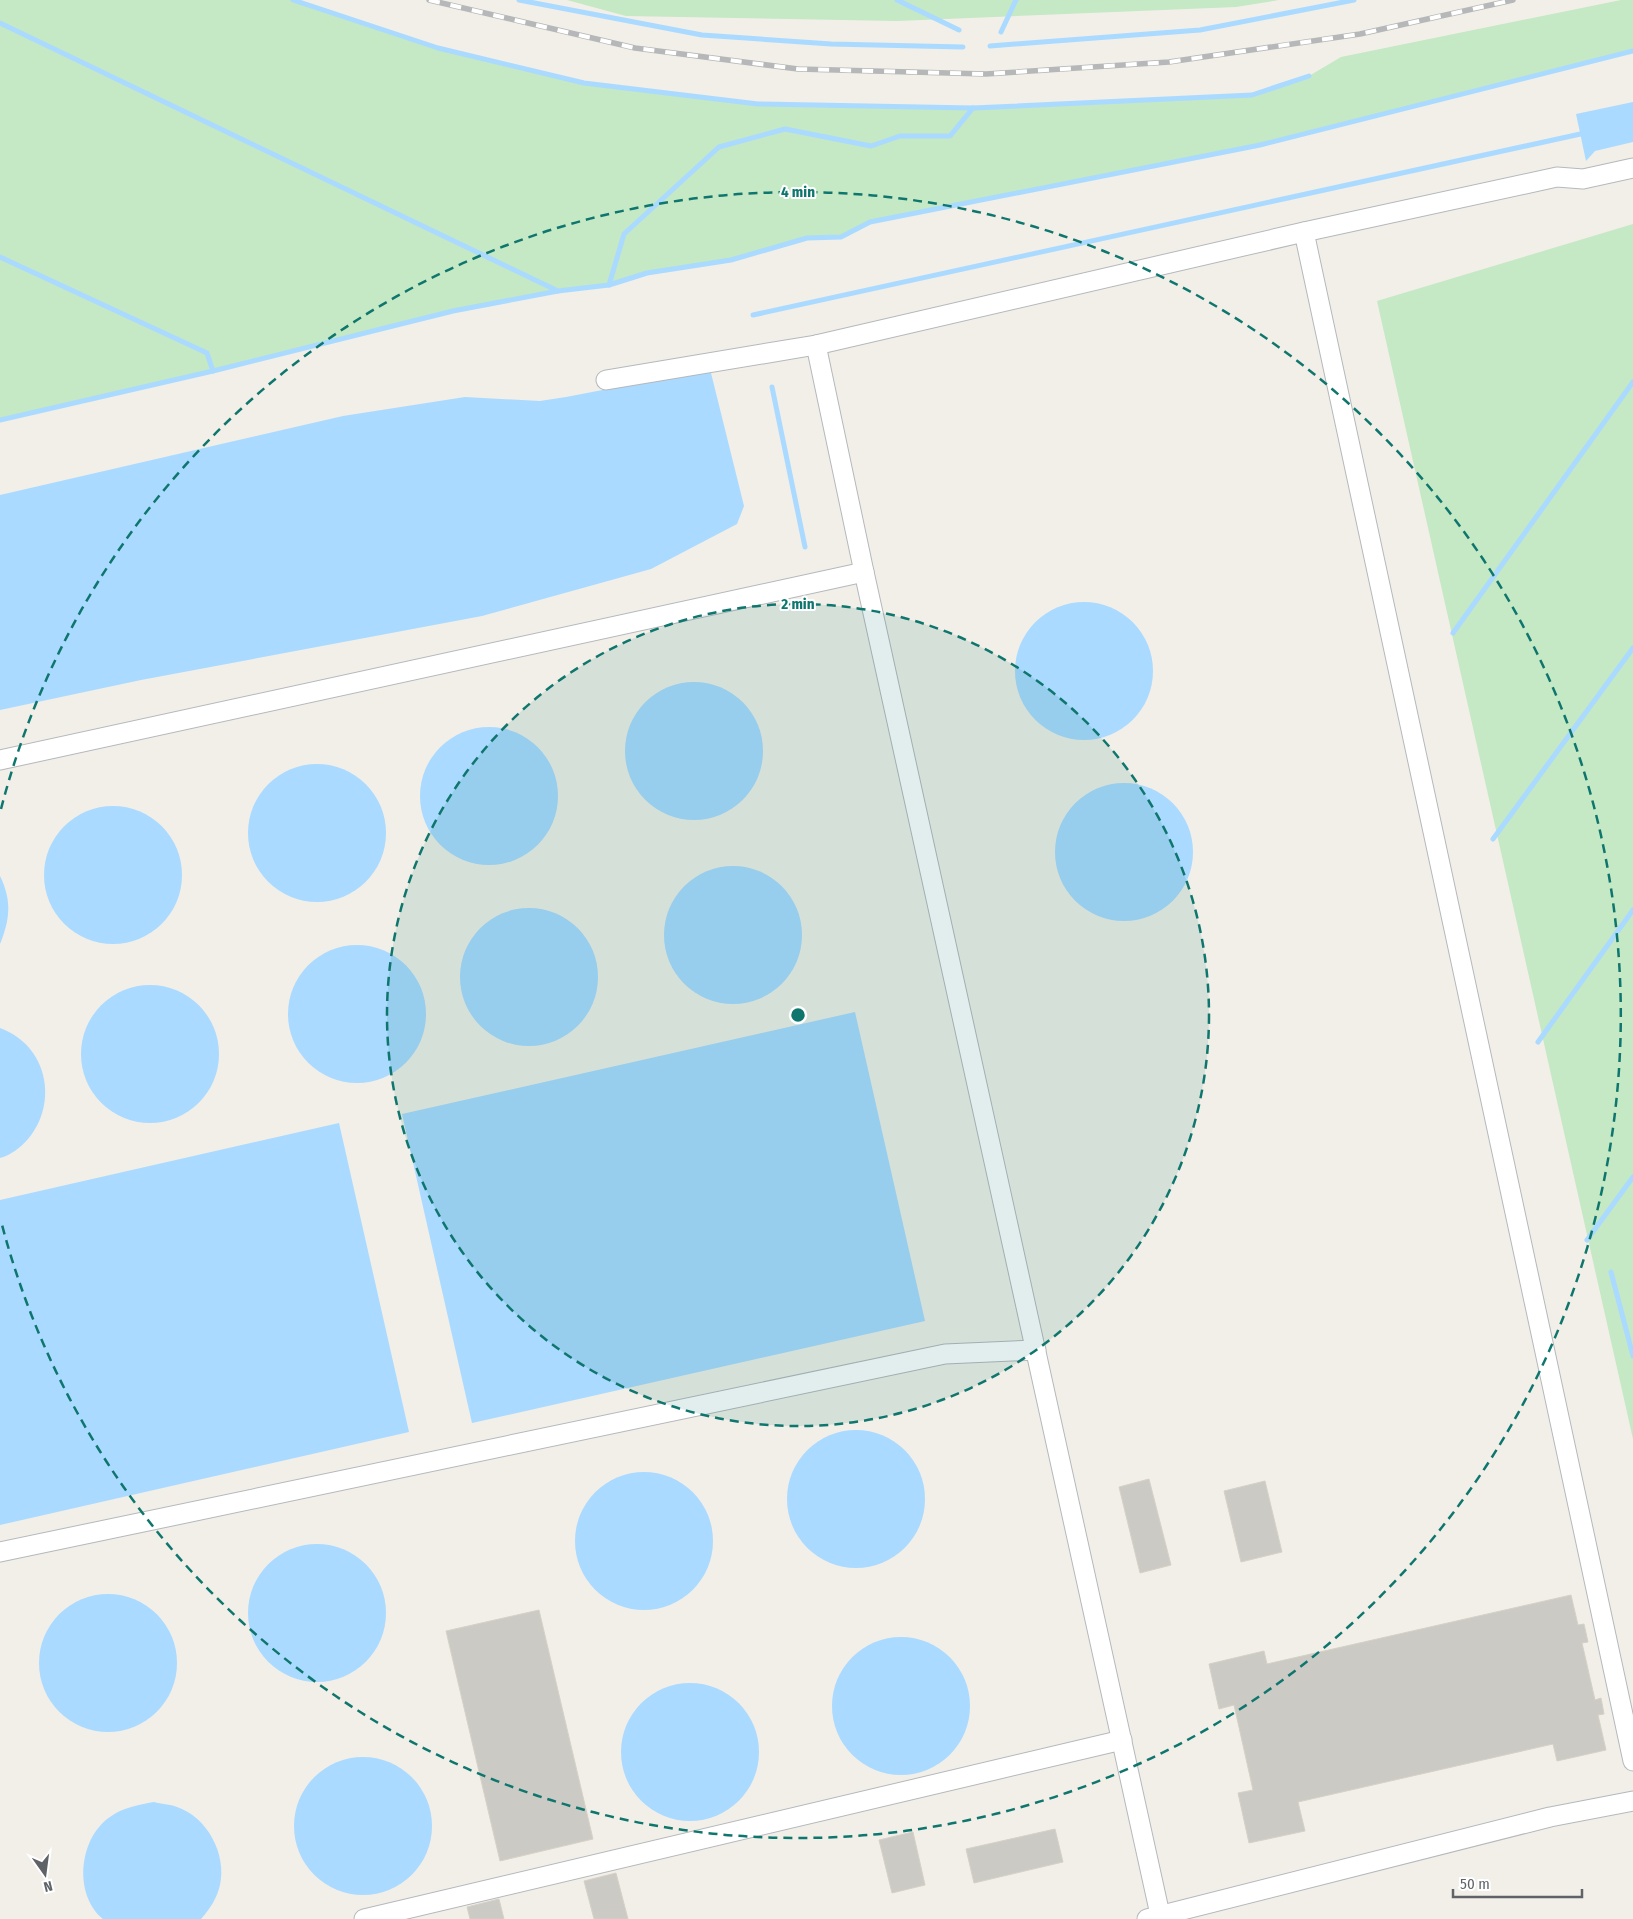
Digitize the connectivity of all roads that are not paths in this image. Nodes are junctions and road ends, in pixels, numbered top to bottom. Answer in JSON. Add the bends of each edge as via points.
{"nodes":[{"id":1,"x":1633,"y":168,"type":"edge"},
{"id":2,"x":1304,"y":232,"type":"junction"},
{"id":3,"x":816,"y":345,"type":"junction"},
{"id":4,"x":606,"y":380,"type":"dead end"},
{"id":5,"x":864,"y":572,"type":"junction"},
{"id":6,"x":0,"y":760,"type":"edge"},
{"id":7,"x":1036,"y":1350,"type":"junction"},
{"id":8,"x":0,"y":1552,"type":"edge"},
{"id":9,"x":1122,"y":1740,"type":"junction"},
{"id":10,"x":1633,"y":1761,"type":"edge"},
{"id":11,"x":1633,"y":1801,"type":"edge"},
{"id":12,"x":1156,"y":1918,"type":"edge"},
{"id":13,"x":364,"y":1919,"type":"edge"}],
"edges":[{"from":1,"to":2,"type":"lane","via":[[1583,179],[1557,177]]},
{"from":2,"to":3,"type":"lane"},
{"from":2,"to":10,"type":"lane"},
{"from":3,"to":4,"type":"lane"},
{"from":3,"to":5,"type":"lane"},
{"from":5,"to":6,"type":"lane"},
{"from":5,"to":7,"type":"lane"},
{"from":7,"to":8,"type":"lane","via":[[944,1354]]},
{"from":7,"to":9,"type":"lane"},
{"from":9,"to":12,"type":"lane"},
{"from":9,"to":13,"type":"lane"},
{"from":11,"to":12,"type":"lane","via":[[1550,1817]]}]}
